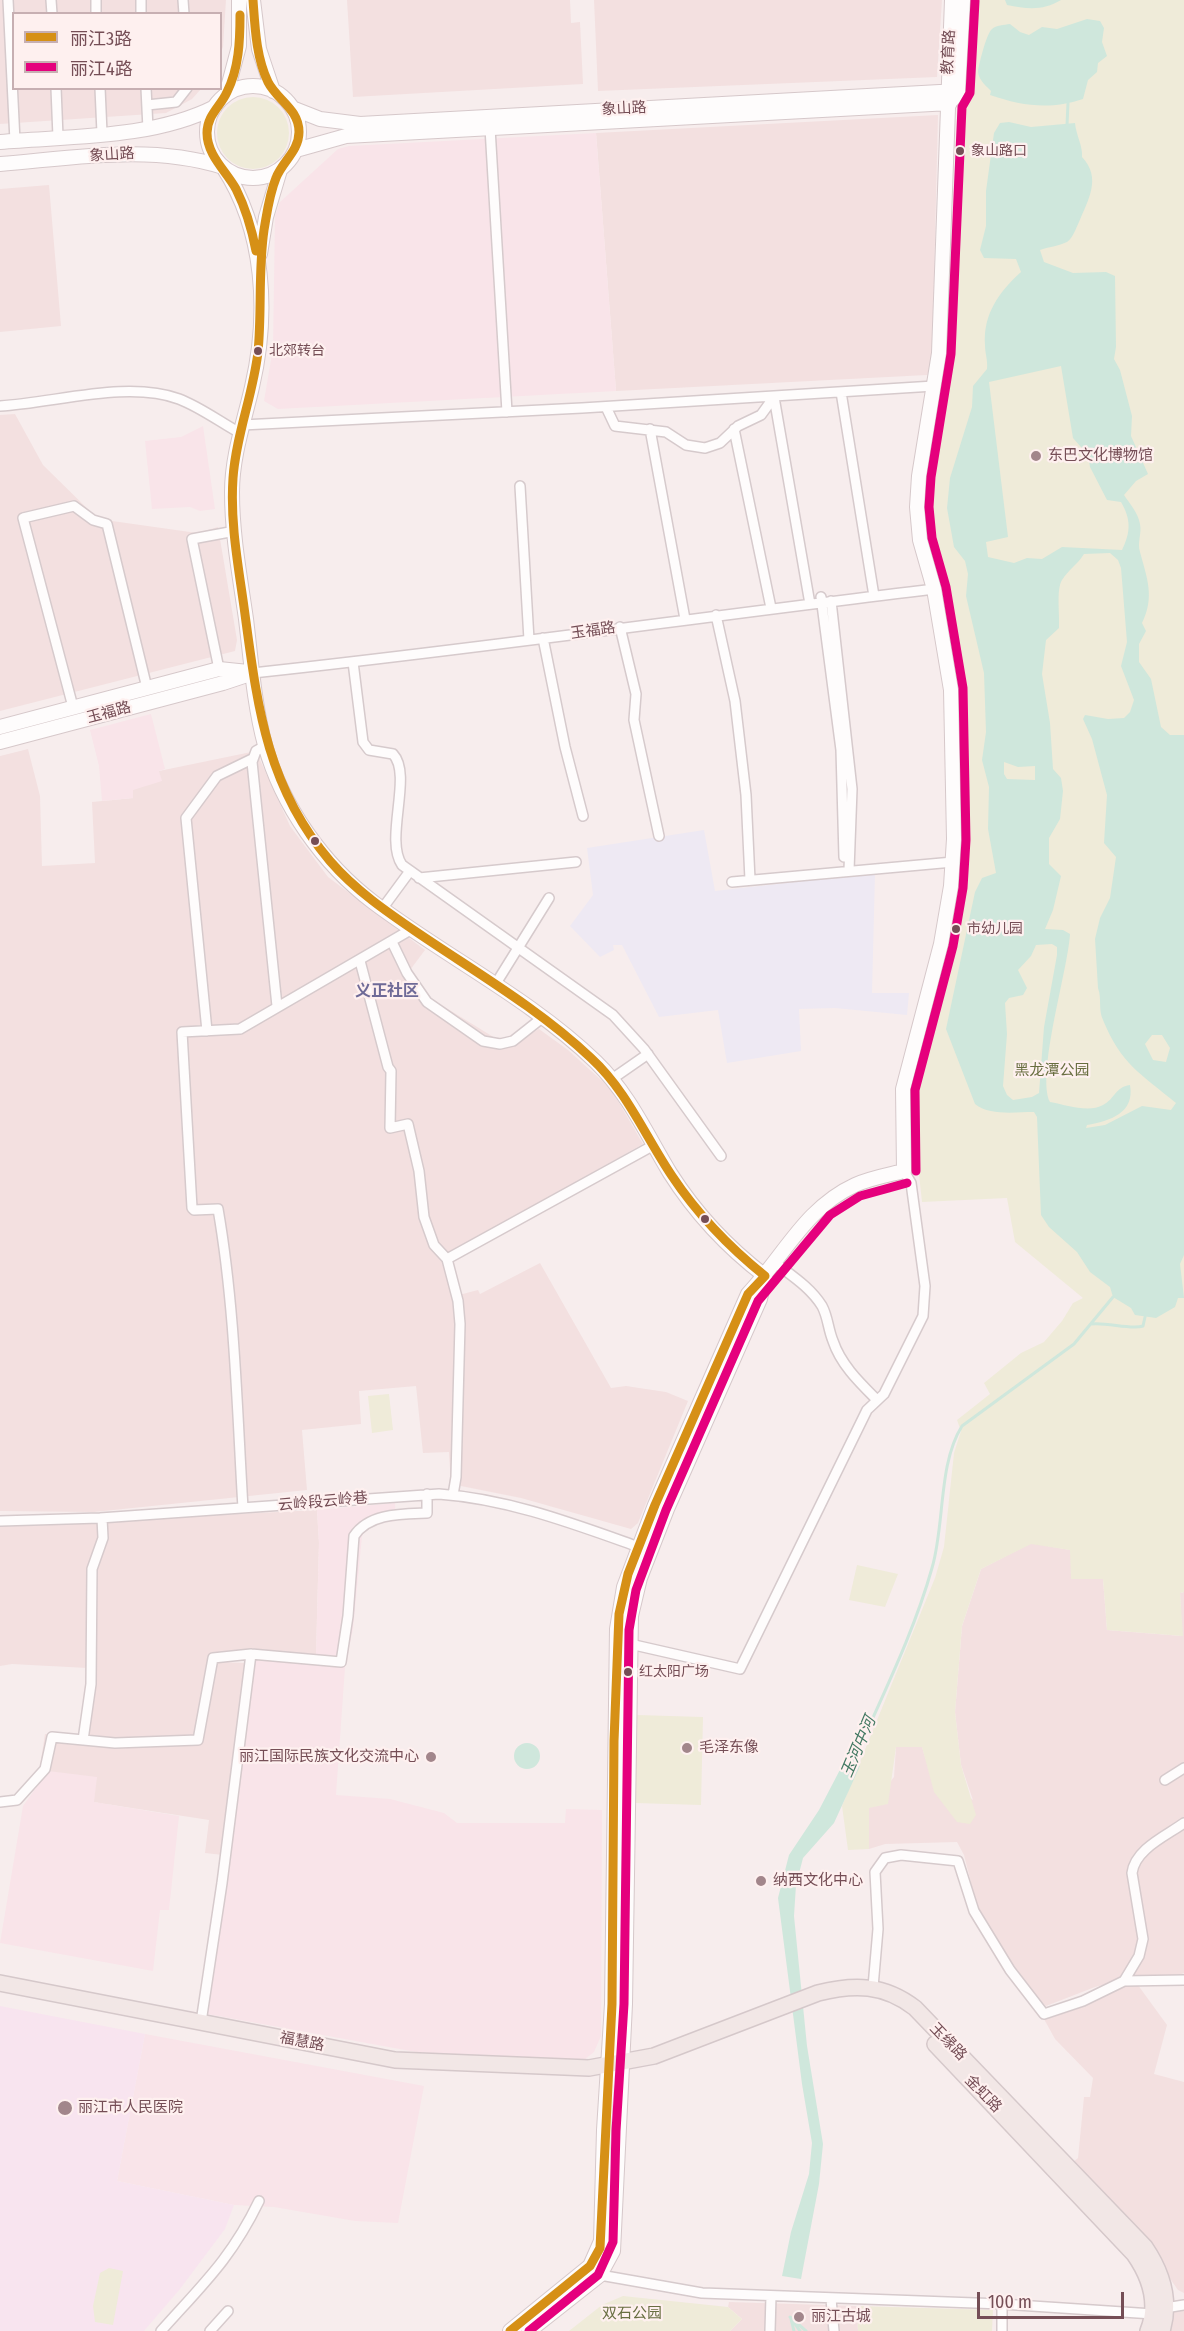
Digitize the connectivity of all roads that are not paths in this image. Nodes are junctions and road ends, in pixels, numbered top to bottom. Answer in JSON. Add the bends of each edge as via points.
{"nodes":[{"id":1,"x":8,"y":0,"type":"edge"},
{"id":2,"x":239,"y":0,"type":"edge"},
{"id":3,"x":252,"y":0,"type":"edge"},
{"id":4,"x":952,"y":0,"type":"edge"},
{"id":5,"x":963,"y":0,"type":"edge"},
{"id":6,"x":12,"y":81,"type":"edge"},
{"id":7,"x":12,"y":90,"type":"edge"},
{"id":8,"x":56,"y":90,"type":"edge"},
{"id":9,"x":100,"y":90,"type":"edge"},
{"id":10,"x":146,"y":90,"type":"edge"},
{"id":11,"x":185,"y":90,"type":"edge"},
{"id":12,"x":273,"y":91,"type":"junction"},
{"id":13,"x":226,"y":95,"type":"junction"},
{"id":14,"x":951,"y":95,"type":"junction"},
{"id":15,"x":147,"y":105,"type":"junction"},
{"id":16,"x":214,"y":107,"type":"junction"},
{"id":17,"x":292,"y":108,"type":"junction"},
{"id":18,"x":490,"y":128,"type":"junction"},
{"id":19,"x":148,"y":129,"type":"junction"},
{"id":20,"x":102,"y":133,"type":"junction"},
{"id":21,"x":58,"y":137,"type":"junction"},
{"id":22,"x":15,"y":141,"type":"junction"},
{"id":23,"x":0,"y":142,"type":"edge"},
{"id":24,"x":296,"y":150,"type":"junction"},
{"id":25,"x":0,"y":164,"type":"edge"},
{"id":26,"x":223,"y":167,"type":"junction"},
{"id":27,"x":280,"y":170,"type":"junction"},
{"id":28,"x":259,"y":265,"type":"junction"},
{"id":29,"x":934,"y":387,"type":"junction"},
{"id":30,"x":841,"y":392,"type":"junction"},
{"id":31,"x":774,"y":397,"type":"junction"},
{"id":32,"x":0,"y":406,"type":"edge"},
{"id":33,"x":606,"y":407,"type":"junction"},
{"id":34,"x":507,"y":412,"type":"junction"},
{"id":35,"x":241,"y":429,"type":"junction"},
{"id":36,"x":650,"y":429,"type":"junction"},
{"id":37,"x":734,"y":429,"type":"junction"},
{"id":38,"x":520,"y":486,"type":"dead end"},
{"id":39,"x":234,"y":531,"type":"junction"},
{"id":40,"x":934,"y":589,"type":"junction"},
{"id":41,"x":874,"y":596,"type":"junction"},
{"id":42,"x":821,"y":597,"type":"dead end"},
{"id":43,"x":831,"y":601,"type":"junction"},
{"id":44,"x":810,"y":604,"type":"junction"},
{"id":45,"x":771,"y":608,"type":"junction"},
{"id":46,"x":716,"y":615,"type":"junction"},
{"id":47,"x":685,"y":619,"type":"junction"},
{"id":48,"x":620,"y":627,"type":"junction"},
{"id":49,"x":543,"y":638,"type":"junction"},
{"id":50,"x":529,"y":640,"type":"junction"},
{"id":51,"x":353,"y":662,"type":"junction"},
{"id":52,"x":219,"y":669,"type":"junction"},
{"id":53,"x":253,"y":673,"type":"junction"},
{"id":54,"x":147,"y":688,"type":"junction"},
{"id":55,"x":73,"y":707,"type":"junction"},
{"id":56,"x":0,"y":727,"type":"edge"},
{"id":57,"x":0,"y":742,"type":"edge"},
{"id":58,"x":265,"y":746,"type":"junction"},
{"id":59,"x":252,"y":759,"type":"junction"},
{"id":60,"x":583,"y":816,"type":"dead end"},
{"id":61,"x":659,"y":836,"type":"dead end"},
{"id":62,"x":576,"y":862,"type":"dead end"},
{"id":63,"x":953,"y":862,"type":"junction"},
{"id":64,"x":846,"y":866,"type":"junction"},
{"id":65,"x":410,"y":871,"type":"junction"},
{"id":66,"x":419,"y":878,"type":"junction"},
{"id":67,"x":750,"y":880,"type":"junction"},
{"id":68,"x":732,"y":882,"type":"dead end"},
{"id":69,"x":549,"y":898,"type":"dead end"},
{"id":70,"x":382,"y":909,"type":"junction"},
{"id":71,"x":412,"y":929,"type":"junction"},
{"id":72,"x":392,"y":942,"type":"junction"},
{"id":73,"x":518,"y":947,"type":"junction"},
{"id":74,"x":360,"y":961,"type":"junction"},
{"id":75,"x":495,"y":985,"type":"junction"},
{"id":76,"x":277,"y":1006,"type":"junction"},
{"id":77,"x":542,"y":1018,"type":"junction"},
{"id":78,"x":207,"y":1031,"type":"junction"},
{"id":79,"x":648,"y":1054,"type":"junction"},
{"id":80,"x":612,"y":1079,"type":"junction"},
{"id":81,"x":654,"y":1145,"type":"junction"},
{"id":82,"x":721,"y":1156,"type":"dead end"},
{"id":83,"x":904,"y":1171,"type":"junction"},
{"id":84,"x":447,"y":1259,"type":"junction"},
{"id":85,"x":774,"y":1262,"type":"junction"},
{"id":86,"x":765,"y":1276,"type":"junction"},
{"id":87,"x":877,"y":1400,"type":"junction"},
{"id":88,"x":427,"y":1494,"type":"junction"},
{"id":89,"x":453,"y":1495,"type":"junction"},
{"id":90,"x":243,"y":1508,"type":"junction"},
{"id":91,"x":102,"y":1518,"type":"junction"},
{"id":92,"x":0,"y":1521,"type":"edge"},
{"id":93,"x":639,"y":1546,"type":"junction"},
{"id":94,"x":630,"y":1644,"type":"junction"},
{"id":95,"x":251,"y":1654,"type":"junction"},
{"id":96,"x":83,"y":1740,"type":"junction"},
{"id":97,"x":1184,"y":1768,"type":"edge"},
{"id":98,"x":1164,"y":1780,"type":"dead end"},
{"id":99,"x":0,"y":1802,"type":"edge"},
{"id":100,"x":1184,"y":1823,"type":"edge"},
{"id":101,"x":1184,"y":1980,"type":"edge"},
{"id":102,"x":1124,"y":1981,"type":"junction"},
{"id":103,"x":0,"y":1983,"type":"edge"},
{"id":104,"x":873,"y":1987,"type":"junction"},
{"id":105,"x":0,"y":1993,"type":"edge"},
{"id":106,"x":833,"y":1994,"type":"junction"},
{"id":107,"x":201,"y":2022,"type":"junction"},
{"id":108,"x":614,"y":2070,"type":"junction"},
{"id":109,"x":259,"y":2201,"type":"dead end"},
{"id":110,"x":600,"y":2275,"type":"junction"},
{"id":111,"x":774,"y":2296,"type":"junction"},
{"id":112,"x":831,"y":2299,"type":"junction"},
{"id":113,"x":1002,"y":2304,"type":"junction"},
{"id":114,"x":1184,"y":2305,"type":"edge"},
{"id":115,"x":228,"y":2311,"type":"dead end"},
{"id":116,"x":1159,"y":2311,"type":"junction"},
{"id":117,"x":161,"y":2331,"type":"edge"},
{"id":118,"x":210,"y":2331,"type":"edge"},
{"id":119,"x":510,"y":2331,"type":"edge"},
{"id":120,"x":529,"y":2331,"type":"edge"},
{"id":121,"x":770,"y":2331,"type":"edge"},
{"id":122,"x":834,"y":2331,"type":"edge"},
{"id":123,"x":1002,"y":2331,"type":"edge"},
{"id":124,"x":1148,"y":2331,"type":"edge"},
{"id":125,"x":1162,"y":2331,"type":"edge"}],
"edges":[{"from":1,"to":6,"type":"street"},
{"from":2,"to":13,"type":"main road","via":[[239,46]]},
{"from":3,"to":12,"type":"main road","via":[[259,49]]},
{"from":4,"to":14,"type":"main road","name":"教育路"},
{"from":5,"to":14,"type":"main road","name":"教育路"},
{"from":7,"to":22,"type":"street"},
{"from":8,"to":21,"type":"street"},
{"from":9,"to":20,"type":"street"},
{"from":10,"to":15,"type":"street"},
{"from":11,"to":15,"type":"street","via":[[176,102]]},
{"from":12,"to":13,"type":"main road","via":[[248,87]]},
{"from":12,"to":17,"type":"main road"},
{"from":13,"to":16,"type":"main road"},
{"from":14,"to":17,"type":"main road","name":"象山路","via":[[360,124],[320,119]]},
{"from":14,"to":18,"type":"main road","name":"象山路"},
{"from":14,"to":29,"type":"main road","name":"教育路","via":[[939,353]]},
{"from":15,"to":19,"type":"street"},
{"from":16,"to":19,"type":"main road","name":"象山路","via":[[180,122]]},
{"from":16,"to":26,"type":"main road","via":[[207,138],[212,154]]},
{"from":17,"to":24,"type":"main road","via":[[299,133]]},
{"from":18,"to":24,"type":"main road","name":"象山路","via":[[346,136]]},
{"from":18,"to":34,"type":"street"},
{"from":19,"to":20,"type":"main road","name":"象山路"},
{"from":20,"to":21,"type":"main road","name":"象山路"},
{"from":21,"to":22,"type":"main road","name":"象山路"},
{"from":22,"to":23,"type":"main road","name":"象山路"},
{"from":24,"to":27,"type":"main road"},
{"from":25,"to":26,"type":"main road","name":"象山路","via":[[156,153]]},
{"from":26,"to":27,"type":"main road","via":[[247,178],[264,177]]},
{"from":26,"to":28,"type":"main road","via":[[248,215]]},
{"from":27,"to":28,"type":"main road","via":[[266,217]]},
{"from":28,"to":35,"type":"main road","via":[[258,357]]},
{"from":29,"to":30,"type":"street"},
{"from":29,"to":40,"type":"main road","name":"教育路","via":[[917,507],[920,540]]},
{"from":30,"to":31,"type":"street"},
{"from":30,"to":41,"type":"street"},
{"from":31,"to":33,"type":"street"},
{"from":31,"to":37,"type":"street","via":[[761,415]]},
{"from":31,"to":44,"type":"street"},
{"from":32,"to":35,"type":"street","via":[[114,393],[159,394],[188,403]]},
{"from":33,"to":34,"type":"street"},
{"from":33,"to":36,"type":"street","via":[[615,426]]},
{"from":34,"to":35,"type":"street"},
{"from":35,"to":39,"type":"main road","via":[[232,484]]},
{"from":36,"to":37,"type":"street","via":[[666,432],[697,448],[720,442]]},
{"from":36,"to":47,"type":"street"},
{"from":37,"to":45,"type":"street"},
{"from":38,"to":50,"type":"street"},
{"from":39,"to":52,"type":"street","via":[[192,539]]},
{"from":39,"to":53,"type":"main road"},
{"from":40,"to":41,"type":"street","name":"玉福路"},
{"from":40,"to":63,"type":"main road","name":"教育路","via":[[953,719]]},
{"from":41,"to":43,"type":"street","name":"玉福路"},
{"from":42,"to":64,"type":"street","via":[[841,750]]},
{"from":43,"to":44,"type":"street","name":"玉福路"},
{"from":43,"to":64,"type":"street","via":[[852,789]]},
{"from":44,"to":45,"type":"street","name":"玉福路"},
{"from":45,"to":46,"type":"street","name":"玉福路"},
{"from":46,"to":47,"type":"street","name":"玉福路"},
{"from":46,"to":67,"type":"street","via":[[735,701],[747,795]]},
{"from":47,"to":48,"type":"street","name":"玉福路"},
{"from":48,"to":49,"type":"street","name":"玉福路"},
{"from":48,"to":61,"type":"street","via":[[636,694],[634,720]]},
{"from":49,"to":50,"type":"street","name":"玉福路"},
{"from":49,"to":60,"type":"street"},
{"from":50,"to":51,"type":"street","name":"玉福路"},
{"from":51,"to":53,"type":"street","name":"玉福路"},
{"from":51,"to":65,"type":"street","via":[[363,742],[369,750],[393,754],[397,760],[400,804],[395,845],[399,860]]},
{"from":52,"to":53,"type":"main road","name":"玉福路"},
{"from":52,"to":54,"type":"main road","name":"玉福路"},
{"from":53,"to":57,"type":"main road","name":"玉福路"},
{"from":53,"to":58,"type":"main road"},
{"from":54,"to":55,"type":"main road","name":"玉福路"},
{"from":54,"to":55,"type":"street","via":[[107,524],[93,520],[74,506],[23,518]]},
{"from":55,"to":56,"type":"main road","name":"玉福路"},
{"from":58,"to":59,"type":"street"},
{"from":58,"to":70,"type":"main road","via":[[280,786],[311,838],[342,874]]},
{"from":59,"to":76,"type":"street"},
{"from":59,"to":78,"type":"street","via":[[217,776],[186,818]]},
{"from":62,"to":66,"type":"street"},
{"from":63,"to":64,"type":"street"},
{"from":63,"to":83,"type":"main road","name":"教育路","via":[[940,944],[903,1089]]},
{"from":64,"to":67,"type":"street"},
{"from":65,"to":66,"type":"street"},
{"from":65,"to":70,"type":"street"},
{"from":66,"to":73,"type":"street"},
{"from":67,"to":68,"type":"street"},
{"from":69,"to":73,"type":"street"},
{"from":70,"to":71,"type":"main road"},
{"from":71,"to":72,"type":"street"},
{"from":71,"to":75,"type":"main road"},
{"from":72,"to":74,"type":"street"},
{"from":72,"to":77,"type":"street","via":[[427,1002],[483,1041],[513,1041]]},
{"from":73,"to":75,"type":"street"},
{"from":73,"to":79,"type":"street","via":[[600,1004]]},
{"from":74,"to":76,"type":"street"},
{"from":74,"to":84,"type":"street","via":[[392,1071],[390,1128],[408,1124],[424,1217],[435,1245]]},
{"from":75,"to":77,"type":"main road"},
{"from":76,"to":78,"type":"street","via":[[240,1029]]},
{"from":77,"to":80,"type":"main road"},
{"from":78,"to":90,"type":"street","via":[[182,1032],[192,1208],[218,1209],[237,1397]]},
{"from":79,"to":80,"type":"street"},
{"from":79,"to":82,"type":"street"},
{"from":80,"to":81,"type":"main road"},
{"from":81,"to":84,"type":"street"},
{"from":81,"to":86,"type":"main road","via":[[715,1232]]},
{"from":83,"to":85,"type":"main road","via":[[857,1184],[826,1203],[803,1223]]},
{"from":83,"to":87,"type":"street","via":[[911,1183],[925,1306],[920,1325],[884,1394]]},
{"from":84,"to":89,"type":"street","via":[[460,1324]]},
{"from":85,"to":86,"type":"main road"},
{"from":85,"to":87,"type":"street","via":[[807,1287],[818,1301],[838,1352],[859,1383]]},
{"from":86,"to":93,"type":"main road","via":[[748,1294],[678,1448]]},
{"from":86,"to":94,"type":"main road","via":[[760,1299],[690,1452],[640,1578],[631,1616]]},
{"from":87,"to":94,"type":"street","via":[[867,1410],[849,1444],[740,1669]]},
{"from":88,"to":89,"type":"street","name":"云岭段云岭巷"},
{"from":88,"to":90,"type":"street","name":"云岭段云岭巷"},
{"from":88,"to":95,"type":"street","via":[[427,1513],[372,1520],[354,1536],[341,1662]]},
{"from":89,"to":93,"type":"street","name":"云岭段云岭巷","via":[[545,1515]]},
{"from":90,"to":91,"type":"street","name":"云岭段云岭巷"},
{"from":91,"to":92,"type":"street","name":"云岭段云岭巷"},
{"from":91,"to":96,"type":"street","via":[[103,1538],[92,1569],[91,1684]]},
{"from":93,"to":108,"type":"main road","via":[[624,1587],[617,1629]]},
{"from":94,"to":108,"type":"main road","via":[[625,2004]]},
{"from":95,"to":96,"type":"street","via":[[213,1658],[198,1740]]},
{"from":95,"to":107,"type":"street"},
{"from":96,"to":99,"type":"street","via":[[52,1737],[45,1769],[17,1800]]},
{"from":97,"to":98,"type":"street"},
{"from":100,"to":102,"type":"street","via":[[1141,1853],[1134,1863],[1132,1873],[1143,1938],[1139,1956]]},
{"from":101,"to":102,"type":"street"},
{"from":102,"to":104,"type":"street","via":[[1083,2001],[1044,2013],[1010,1970],[974,1911],[958,1861],[901,1855],[885,1858],[875,1872],[878,1929]]},
{"from":103,"to":107,"type":"main road","name":"福慧路"},
{"from":104,"to":106,"type":"main road","name":"玉缘路"},
{"from":104,"to":116,"type":"main road","name":"玉缘路","via":[[915,2008],[1144,2247],[1159,2272]]},
{"from":105,"to":108,"type":"main road","name":"福慧路","via":[[394,2070],[579,2078]]},
{"from":106,"to":108,"type":"main road","name":"金虹路","via":[[758,2021],[657,2066]]},
{"from":106,"to":116,"type":"main road","name":"金虹路","via":[[872,1997],[908,2016],[1134,2254]]},
{"from":107,"to":108,"type":"main road","name":"福慧路","via":[[395,2060]]},
{"from":108,"to":110,"type":"main road","via":[[614,2242]]},
{"from":108,"to":119,"type":"main road","via":[[598,2254],[590,2266]]},
{"from":109,"to":117,"type":"street","via":[[222,2265]]},
{"from":110,"to":111,"type":"street","via":[[678,2290]]},
{"from":110,"to":120,"type":"main road"},
{"from":111,"to":112,"type":"street"},
{"from":111,"to":121,"type":"street"},
{"from":112,"to":113,"type":"street"},
{"from":112,"to":122,"type":"street"},
{"from":113,"to":116,"type":"street"},
{"from":113,"to":123,"type":"street"},
{"from":114,"to":116,"type":"street"},
{"from":115,"to":118,"type":"street"},
{"from":116,"to":124,"type":"main road","name":"金虹路"},
{"from":116,"to":125,"type":"main road","name":"玉缘路"}]}
